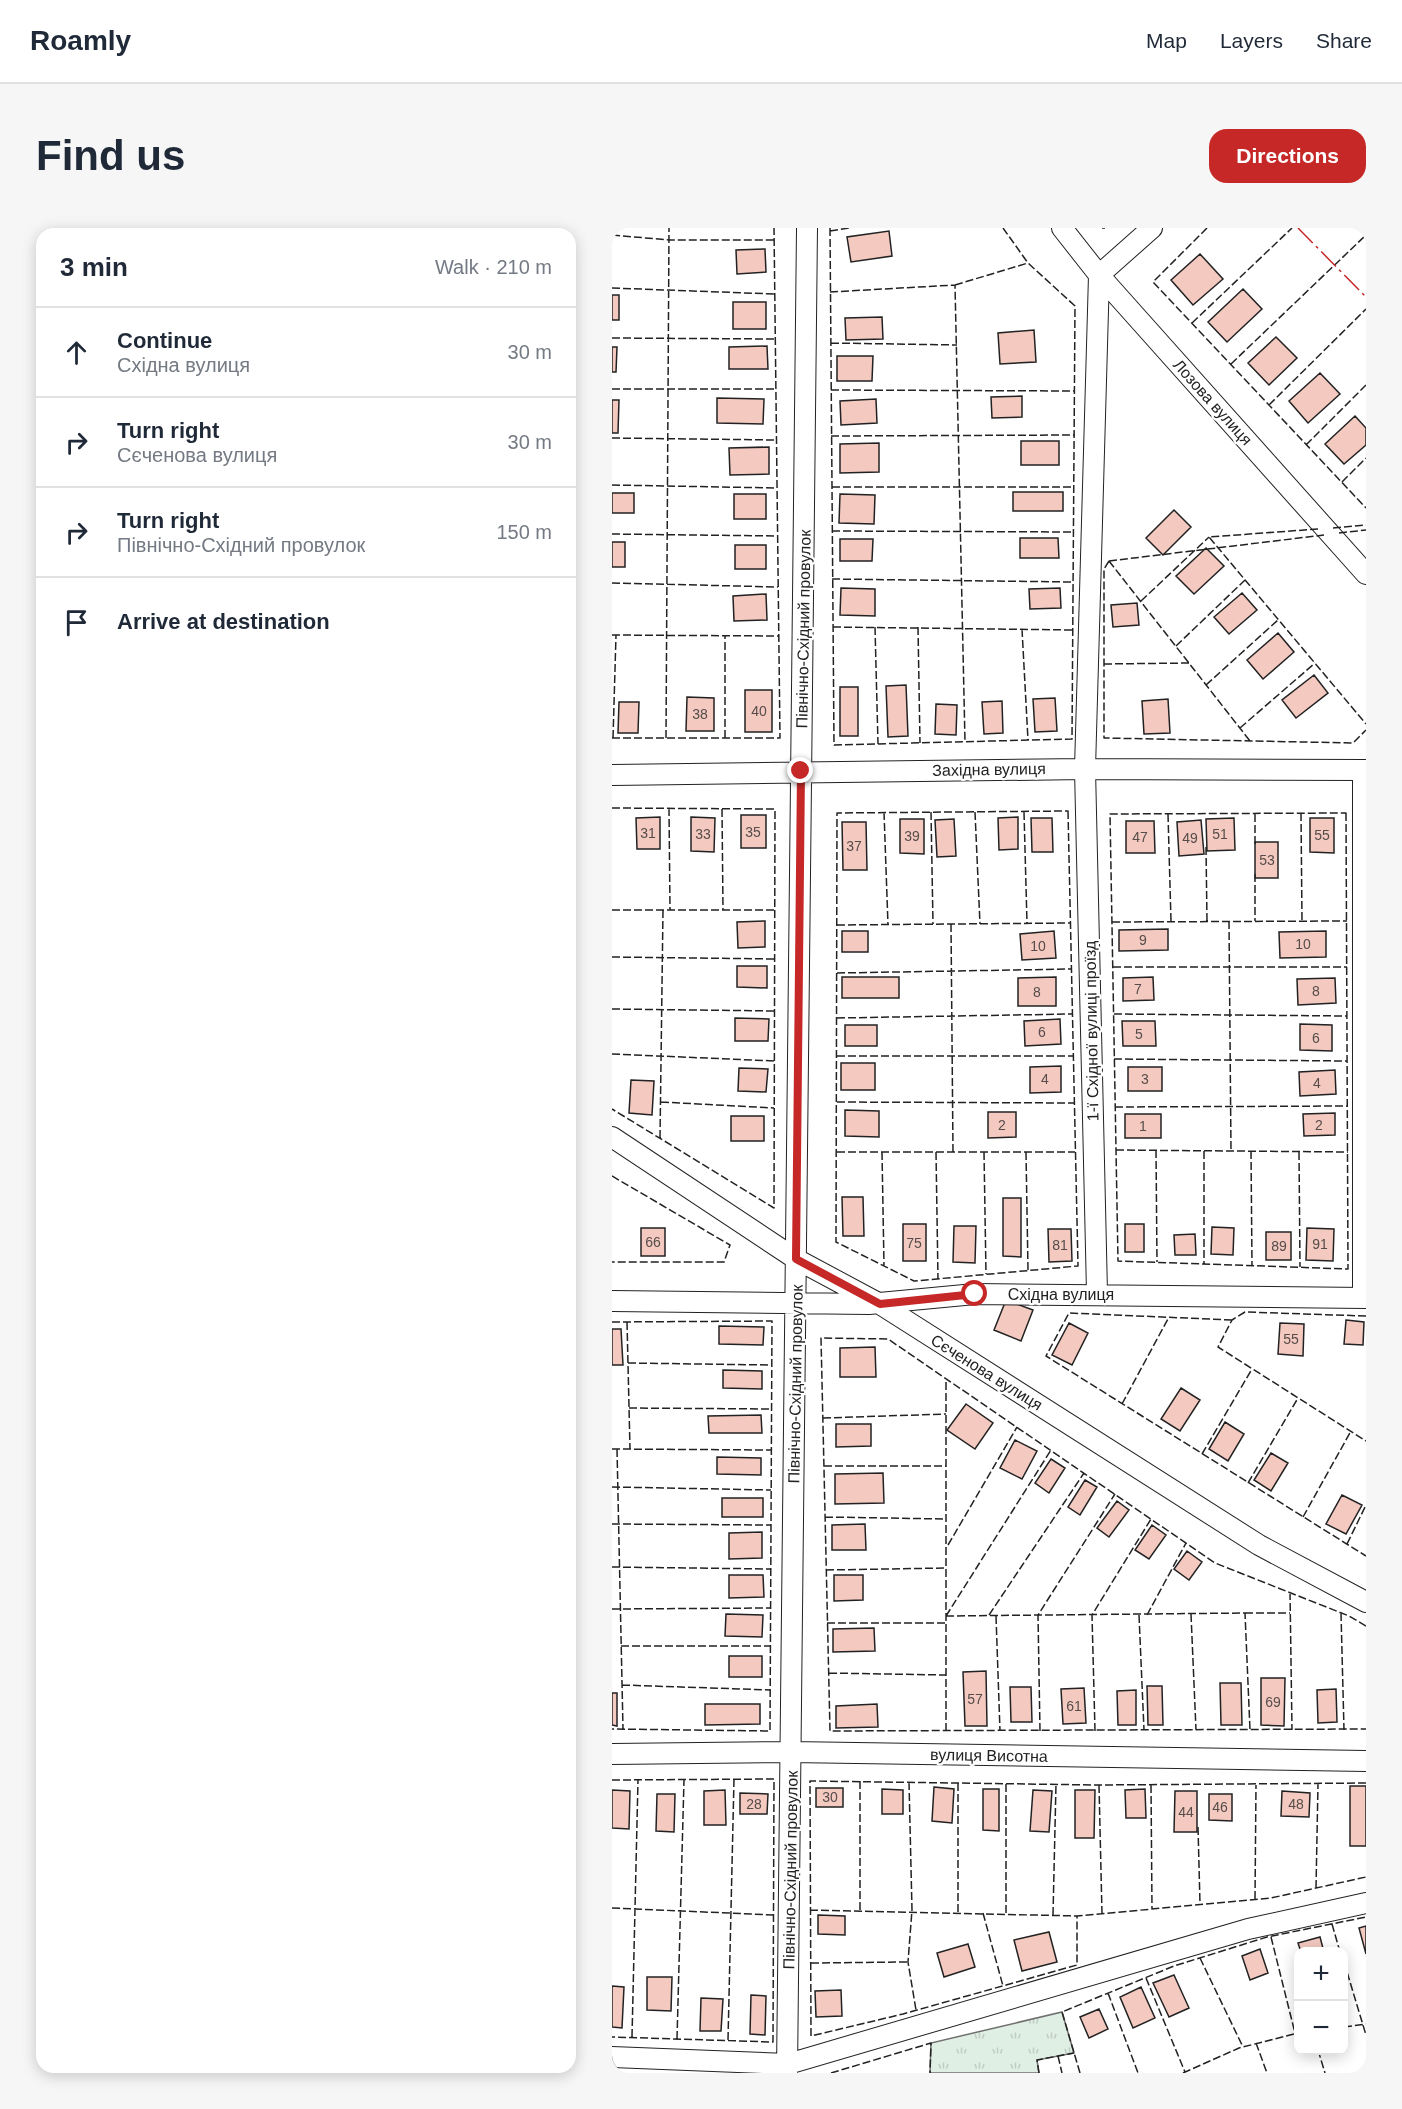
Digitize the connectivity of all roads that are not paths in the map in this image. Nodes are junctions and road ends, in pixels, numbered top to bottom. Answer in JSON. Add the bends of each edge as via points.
{"nodes":[{"id":1,"x":807,"y":228,"type":"edge"},
{"id":2,"x":1062,"y":228,"type":"edge"},
{"id":3,"x":1152,"y":228,"type":"edge"},
{"id":4,"x":1099,"y":275,"type":"junction"},
{"id":5,"x":1366,"y":574,"type":"edge"},
{"id":6,"x":1085,"y":768,"type":"junction"},
{"id":7,"x":1365,"y":770,"type":"edge"},
{"id":8,"x":801,"y":771,"type":"junction"},
{"id":9,"x":612,"y":775,"type":"edge"},
{"id":10,"x":612,"y":1137,"type":"edge"},
{"id":11,"x":796,"y":1259,"type":"junction"},
{"id":12,"x":1097,"y":1293,"type":"junction"},
{"id":13,"x":1365,"y":1298,"type":"edge"},
{"id":14,"x":612,"y":1301,"type":"edge"},
{"id":15,"x":796,"y":1303,"type":"junction"},
{"id":16,"x":880,"y":1304,"type":"junction"},
{"id":17,"x":1366,"y":1602,"type":"edge"},
{"id":18,"x":791,"y":1752,"type":"junction"},
{"id":19,"x":612,"y":1754,"type":"edge"},
{"id":20,"x":1366,"y":1761,"type":"edge"},
{"id":21,"x":1366,"y":1904,"type":"edge"},
{"id":22,"x":612,"y":2057,"type":"edge"},
{"id":23,"x":787,"y":2068,"type":"edge"}],
"edges":[{"from":1,"to":8,"type":"street","name":"Північно-Східний провулок"},
{"from":2,"to":4,"type":"street","name":"Лозова вулиця"},
{"from":3,"to":4,"type":"street"},
{"from":4,"to":5,"type":"street","name":"Лозова вулиця"},
{"from":4,"to":6,"type":"street","name":"1-ї Східної вулиці проїзд"},
{"from":6,"to":7,"type":"street","name":"Західна вулиця"},
{"from":6,"to":8,"type":"street","name":"Західна вулиця"},
{"from":6,"to":12,"type":"street","name":"1-ї Східної вулиці проїзд"},
{"from":7,"to":13,"type":"street"},
{"from":8,"to":9,"type":"street","name":"Західна вулиця"},
{"from":8,"to":11,"type":"street","name":"Північно-Східний провулок"},
{"from":10,"to":11,"type":"street","name":"Сєченова вулиця"},
{"from":11,"to":15,"type":"street","name":"Північно-Східний провулок"},
{"from":11,"to":16,"type":"street","name":"Сєченова вулиця"},
{"from":12,"to":13,"type":"street","name":"Східна вулиця"},
{"from":12,"to":16,"type":"street","name":"Східна вулиця","via":[[975,1294]]},
{"from":14,"to":15,"type":"street","name":"Східна вулиця"},
{"from":15,"to":16,"type":"street","name":"Східна вулиця"},
{"from":15,"to":18,"type":"street","name":"Північно-Східний провулок"},
{"from":16,"to":17,"type":"street","name":"Сєченова вулиця","via":[[1259,1545]]},
{"from":18,"to":19,"type":"street","name":"вулиця Висотна"},
{"from":18,"to":20,"type":"street","name":"вулиця Висотна"},
{"from":18,"to":23,"type":"street","name":"Північно-Східний провулок"},
{"from":21,"to":23,"type":"street","via":[[1248,1929]]},
{"from":22,"to":23,"type":"street"}]}
